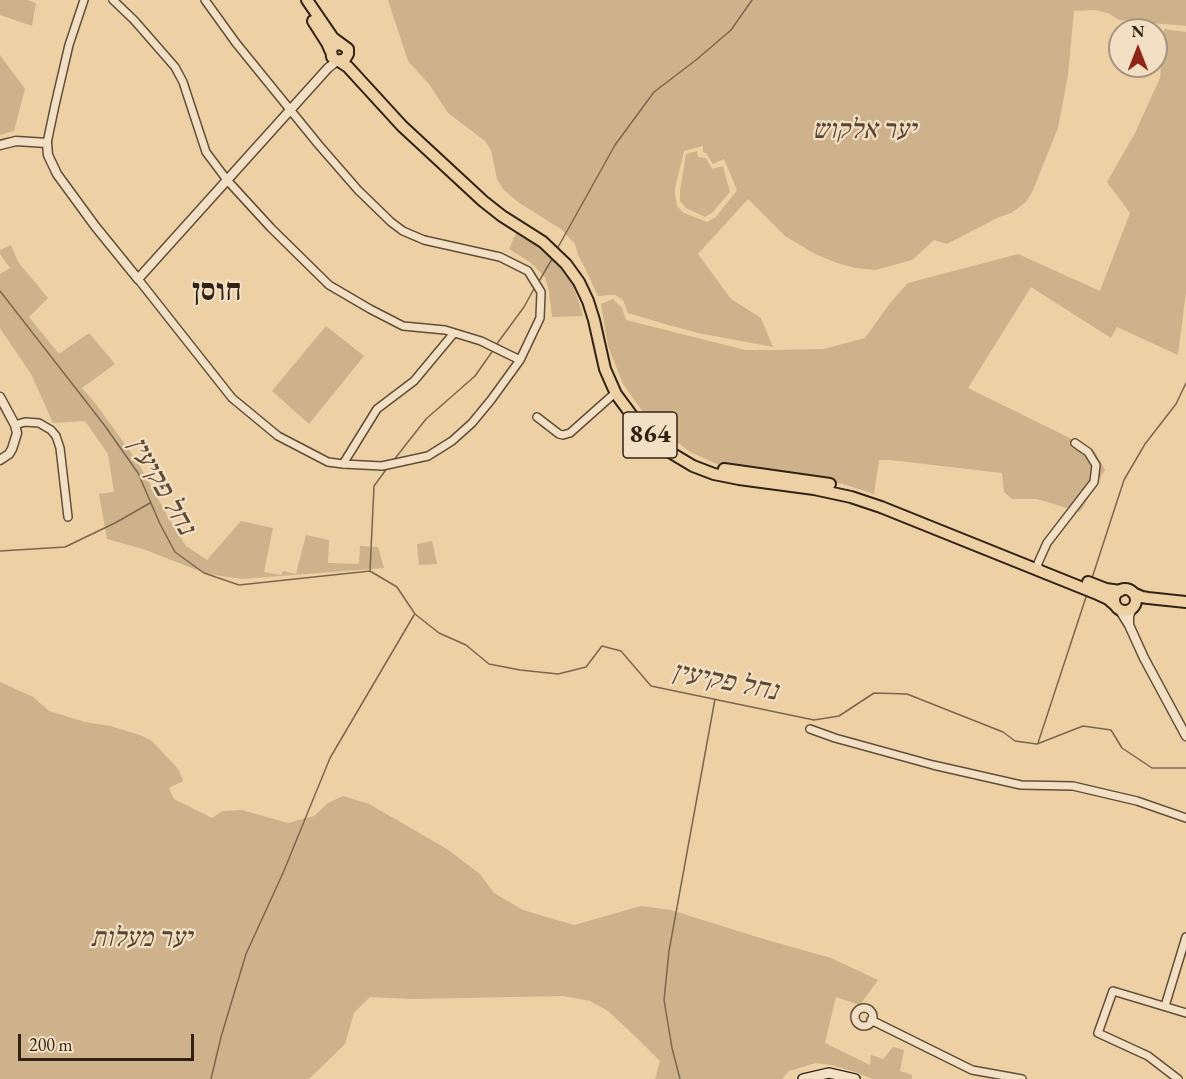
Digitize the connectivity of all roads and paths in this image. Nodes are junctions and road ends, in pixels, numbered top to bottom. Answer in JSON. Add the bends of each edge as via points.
{"nodes":[{"id":1,"x":84,"y":0,"type":"edge"},
{"id":2,"x":113,"y":0,"type":"edge"},
{"id":3,"x":205,"y":0,"type":"edge"},
{"id":4,"x":301,"y":0,"type":"edge"},
{"id":5,"x":307,"y":0,"type":"edge"},
{"id":6,"x":337,"y":57,"type":"junction"},
{"id":7,"x":290,"y":110,"type":"junction"},
{"id":8,"x":47,"y":143,"type":"junction"},
{"id":9,"x":0,"y":145,"type":"edge"},
{"id":10,"x":227,"y":180,"type":"junction"},
{"id":11,"x":138,"y":279,"type":"junction"},
{"id":12,"x":454,"y":333,"type":"junction"},
{"id":13,"x":520,"y":360,"type":"junction"},
{"id":14,"x":615,"y":393,"type":"junction"},
{"id":15,"x":0,"y":397,"type":"edge"},
{"id":16,"x":537,"y":417,"type":"dead end"},
{"id":17,"x":15,"y":425,"type":"junction"},
{"id":18,"x":1075,"y":443,"type":"dead end"},
{"id":19,"x":0,"y":460,"type":"edge"},
{"id":20,"x":343,"y":464,"type":"junction"},
{"id":21,"x":69,"y":517,"type":"dead end"},
{"id":22,"x":1038,"y":562,"type":"junction"},
{"id":23,"x":1045,"y":573,"type":"junction"},
{"id":24,"x":1120,"y":591,"type":"junction"},
{"id":25,"x":1133,"y":593,"type":"junction"},
{"id":26,"x":1186,"y":602,"type":"edge"},
{"id":27,"x":1117,"y":607,"type":"junction"},
{"id":28,"x":1133,"y":607,"type":"junction"},
{"id":29,"x":1186,"y":608,"type":"edge"},
{"id":30,"x":1129,"y":625,"type":"junction"},
{"id":31,"x":810,"y":729,"type":"dead end"},
{"id":32,"x":1186,"y":736,"type":"edge"},
{"id":33,"x":1186,"y":818,"type":"edge"},
{"id":34,"x":1186,"y":937,"type":"edge"},
{"id":35,"x":1165,"y":1006,"type":"junction"},
{"id":36,"x":1186,"y":1013,"type":"edge"},
{"id":37,"x":871,"y":1020,"type":"dead end"},
{"id":38,"x":803,"y":1079,"type":"edge"},
{"id":39,"x":855,"y":1079,"type":"edge"},
{"id":40,"x":1022,"y":1079,"type":"edge"},
{"id":41,"x":1178,"y":1079,"type":"edge"}],
"edges":[{"from":1,"to":8,"type":"street","via":[[69,45]]},
{"from":2,"to":10,"type":"street","via":[[175,67],[206,152]]},
{"from":3,"to":7,"type":"street"},
{"from":4,"to":6,"type":"main road","number":"864"},
{"from":5,"to":6,"type":"main road","via":[[341,44],[331,49]]},
{"from":6,"to":7,"type":"street"},
{"from":6,"to":14,"type":"main road","number":"864","via":[[407,131],[483,201],[543,242],[566,264],[588,301]]},
{"from":6,"to":22,"type":"main road","number":"864","via":[[350,60],[413,130],[496,205],[546,238],[569,259],[597,310],[608,361],[623,396],[669,443],[691,457],[725,470],[859,492]]},
{"from":7,"to":10,"type":"street"},
{"from":7,"to":13,"type":"street","via":[[358,190],[403,231],[424,240],[500,258],[528,272],[541,292],[540,318]]},
{"from":8,"to":9,"type":"street","via":[[16,141]]},
{"from":8,"to":11,"type":"street","via":[[57,174]]},
{"from":10,"to":11,"type":"street"},
{"from":10,"to":12,"type":"street","via":[[329,285],[403,326]]},
{"from":11,"to":20,"type":"street","via":[[232,398],[278,436],[328,462]]},
{"from":12,"to":13,"type":"street"},
{"from":12,"to":20,"type":"street","via":[[414,381],[377,409]]},
{"from":13,"to":20,"type":"street","via":[[471,423],[428,456],[382,466]]},
{"from":14,"to":16,"type":"street","via":[[570,434],[558,434]]},
{"from":14,"to":23,"type":"main road","number":"864","via":[[651,436],[683,461],[704,471],[851,497]]},
{"from":15,"to":17,"type":"street"},
{"from":17,"to":19,"type":"street","via":[[12,449]]},
{"from":17,"to":21,"type":"street","via":[[39,423],[56,436]]},
{"from":18,"to":22,"type":"street","via":[[1088,452],[1096,465],[1094,482],[1047,543]]},
{"from":22,"to":23,"type":"street","via":[[1038,568]]},
{"from":22,"to":24,"type":"main road","number":"864","via":[[1099,587]]},
{"from":23,"to":27,"type":"main road","number":"864","via":[[1108,599]]},
{"from":24,"to":25,"type":"main road","via":[[1127,589]]},
{"from":24,"to":27,"type":"main road","via":[[1115,596]]},
{"from":25,"to":26,"type":"main road"},
{"from":25,"to":28,"type":"main road"},
{"from":27,"to":28,"type":"main road","via":[[1126,611]]},
{"from":27,"to":30,"type":"street"},
{"from":28,"to":29,"type":"main road","via":[[1149,604]]},
{"from":28,"to":30,"type":"street"},
{"from":30,"to":32,"type":"street"},
{"from":31,"to":33,"type":"street","via":[[933,765],[1022,785],[1073,786],[1137,801]]},
{"from":34,"to":35,"type":"street"},
{"from":35,"to":36,"type":"street"},
{"from":35,"to":41,"type":"street","via":[[1113,991],[1098,1033],[1148,1056]]},
{"from":37,"to":40,"type":"street","via":[[972,1070]]},
{"from":38,"to":39,"type":"main road","via":[[829,1073]]}]}
